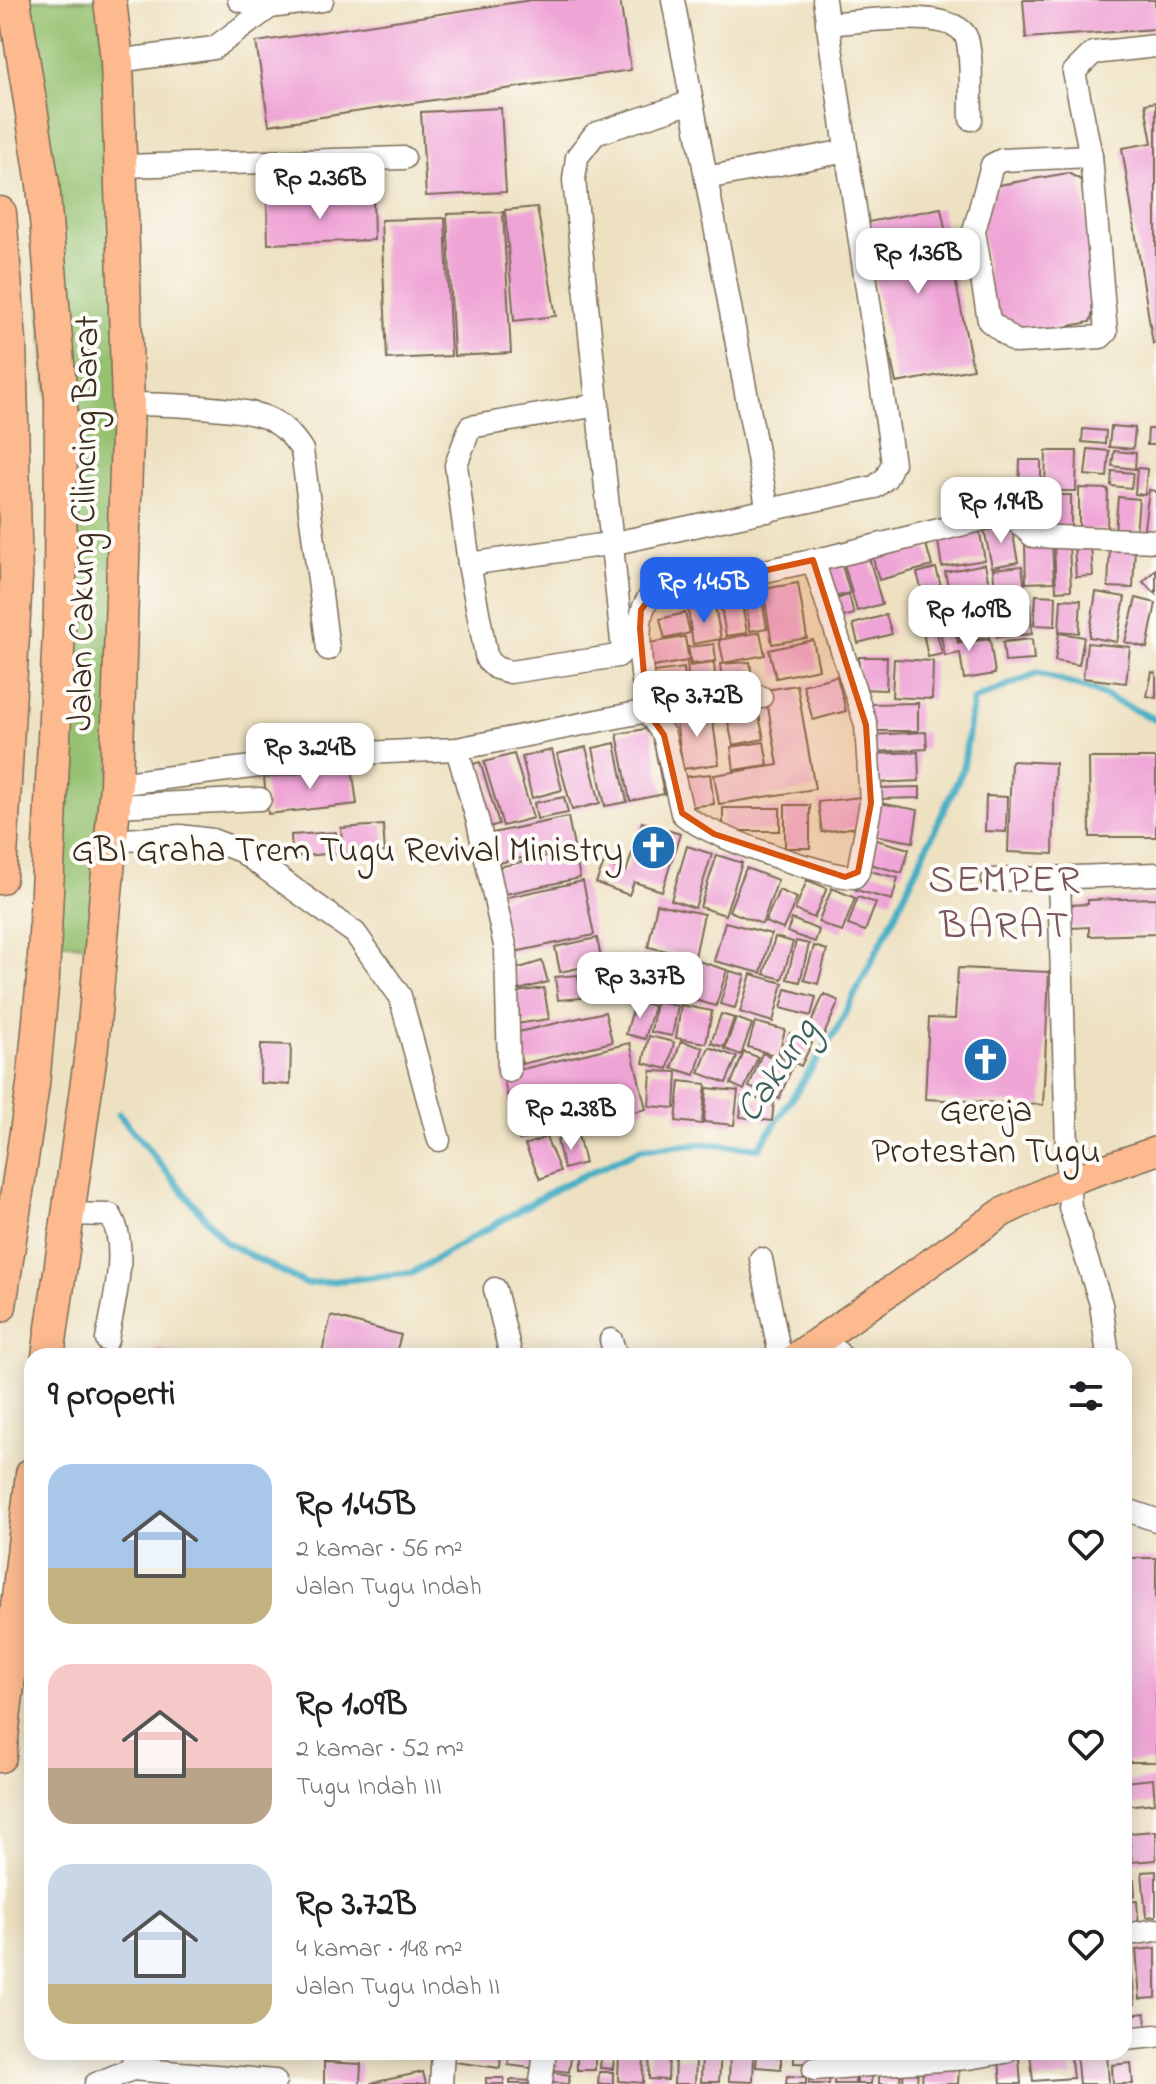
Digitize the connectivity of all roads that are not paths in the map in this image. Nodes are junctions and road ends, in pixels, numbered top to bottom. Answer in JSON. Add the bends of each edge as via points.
{"nodes":[{"id":1,"x":14,"y":0,"type":"edge"},
{"id":2,"x":113,"y":0,"type":"edge"},
{"id":3,"x":239,"y":0,"type":"edge"},
{"id":4,"x":322,"y":0,"type":"edge"},
{"id":5,"x":673,"y":0,"type":"edge"},
{"id":6,"x":824,"y":0,"type":"edge"},
{"id":7,"x":270,"y":7,"type":"junction"},
{"id":8,"x":827,"y":24,"type":"junction"},
{"id":9,"x":1156,"y":46,"type":"edge"},
{"id":10,"x":117,"y":61,"type":"junction"},
{"id":11,"x":692,"y":102,"type":"junction"},
{"id":12,"x":971,"y":119,"type":"dead end"},
{"id":13,"x":846,"y":151,"type":"junction"},
{"id":14,"x":1091,"y":156,"type":"junction"},
{"id":15,"x":404,"y":158,"type":"dead end"},
{"id":16,"x":121,"y":166,"type":"junction"},
{"id":17,"x":706,"y":178,"type":"junction"},
{"id":18,"x":0,"y":213,"type":"edge"},
{"id":19,"x":128,"y":404,"type":"junction"},
{"id":20,"x":598,"y":405,"type":"junction"},
{"id":21,"x":768,"y":511,"type":"junction"},
{"id":22,"x":1156,"y":541,"type":"edge"},
{"id":23,"x":615,"y":543,"type":"junction"},
{"id":24,"x":813,"y":560,"type":"junction"},
{"id":25,"x":469,"y":564,"type":"junction"},
{"id":26,"x":328,"y":649,"type":"dead end"},
{"id":27,"x":761,"y":697,"type":"dead end"},
{"id":28,"x":647,"y":711,"type":"junction"},
{"id":29,"x":457,"y":749,"type":"junction"},
{"id":30,"x":116,"y":795,"type":"junction"},
{"id":31,"x":260,"y":799,"type":"dead end"},
{"id":32,"x":113,"y":841,"type":"junction"},
{"id":33,"x":1156,"y":874,"type":"edge"},
{"id":34,"x":0,"y":878,"type":"edge"},
{"id":35,"x":1059,"y":878,"type":"junction"},
{"id":36,"x":993,"y":880,"type":"dead end"},
{"id":37,"x":509,"y":1071,"type":"dead end"},
{"id":38,"x":439,"y":1140,"type":"dead end"},
{"id":39,"x":1156,"y":1151,"type":"edge"},
{"id":40,"x":1068,"y":1181,"type":"junction"},
{"id":41,"x":67,"y":1214,"type":"junction"},
{"id":42,"x":761,"y":1259,"type":"dead end"},
{"id":43,"x":495,"y":1289,"type":"dead end"},
{"id":44,"x":0,"y":1306,"type":"edge"},
{"id":45,"x":107,"y":1340,"type":"dead end"},
{"id":46,"x":833,"y":1346,"type":"edge"},
{"id":47,"x":49,"y":1348,"type":"edge"},
{"id":48,"x":509,"y":1348,"type":"edge"},
{"id":49,"x":778,"y":1348,"type":"edge"},
{"id":50,"x":1107,"y":1348,"type":"edge"},
{"id":51,"x":1132,"y":1512,"type":"edge"},
{"id":52,"x":1156,"y":1520,"type":"edge"},
{"id":53,"x":24,"y":1550,"type":"edge"},
{"id":54,"x":0,"y":1756,"type":"edge"},
{"id":55,"x":1156,"y":1930,"type":"edge"},
{"id":56,"x":1132,"y":1934,"type":"edge"},
{"id":57,"x":1156,"y":2036,"type":"edge"},
{"id":58,"x":1132,"y":2038,"type":"edge"},
{"id":59,"x":442,"y":2060,"type":"edge"},
{"id":60,"x":544,"y":2060,"type":"edge"},
{"id":61,"x":889,"y":2060,"type":"edge"},
{"id":62,"x":133,"y":2061,"type":"edge"},
{"id":63,"x":814,"y":2069,"type":"dead end"},
{"id":64,"x":275,"y":2081,"type":"dead end"},
{"id":65,"x":541,"y":2082,"type":"dead end"},
{"id":66,"x":96,"y":2084,"type":"edge"},
{"id":67,"x":441,"y":2084,"type":"edge"}],
"edges":[{"from":1,"to":44,"type":"highway","via":[[43,184],[61,400],[60,609],[43,977],[33,1085]]},
{"from":2,"to":10,"type":"highway","name":"Jalan Cakung Cilincing Barat"},
{"from":3,"to":7,"type":"street"},
{"from":4,"to":7,"type":"street"},
{"from":5,"to":11,"type":"street"},
{"from":6,"to":8,"type":"street"},
{"from":7,"to":10,"type":"street","via":[[214,48]]},
{"from":8,"to":12,"type":"street","via":[[935,18],[957,25],[967,38]]},
{"from":8,"to":13,"type":"street"},
{"from":9,"to":14,"type":"street","via":[[1093,53],[1074,72]]},
{"from":10,"to":16,"type":"highway","name":"Jalan Cakung Cilincing Barat"},
{"from":11,"to":17,"type":"street"},
{"from":11,"to":20,"type":"street","via":[[595,134],[577,157],[574,180]]},
{"from":13,"to":17,"type":"street"},
{"from":13,"to":21,"type":"street","via":[[893,463],[875,487]]},
{"from":14,"to":14,"type":"street","via":[[1002,160],[992,165],[974,231],[989,321],[1016,342],[1101,337],[1106,332]]},
{"from":15,"to":16,"type":"street"},
{"from":16,"to":19,"type":"highway","name":"Jalan Cakung Cilincing Barat"},
{"from":17,"to":21,"type":"street"},
{"from":18,"to":34,"type":"highway","via":[[10,341],[16,577]]},
{"from":19,"to":26,"type":"street","via":[[264,416],[289,431],[302,450]]},
{"from":19,"to":30,"type":"highway","name":"Jalan Cakung Cilincing Barat"},
{"from":20,"to":23,"type":"street"},
{"from":20,"to":25,"type":"street","via":[[470,427],[456,465]]},
{"from":21,"to":23,"type":"street"},
{"from":22,"to":24,"type":"street","via":[[1033,536],[1012,514]]},
{"from":23,"to":25,"type":"street"},
{"from":23,"to":25,"type":"street","via":[[623,651],[618,656],[510,672],[487,660]]},
{"from":24,"to":28,"type":"street","via":[[652,595],[645,601],[640,628]]},
{"from":24,"to":28,"type":"street","via":[[866,725],[871,803],[854,877],[714,834],[682,813],[664,735]]},
{"from":27,"to":28,"type":"street"},
{"from":28,"to":29,"type":"street"},
{"from":29,"to":30,"type":"street","via":[[364,753]]},
{"from":29,"to":37,"type":"street","via":[[506,950]]},
{"from":30,"to":31,"type":"street"},
{"from":30,"to":32,"type":"highway","name":"Jalan Cakung Cilincing Barat"},
{"from":32,"to":38,"type":"street","via":[[180,836],[241,851],[355,933],[400,996]]},
{"from":32,"to":41,"type":"highway","name":"Jalan Cakung Cilincing Barat","via":[[92,1046]]},
{"from":33,"to":35,"type":"street"},
{"from":35,"to":36,"type":"street"},
{"from":35,"to":40,"type":"street"},
{"from":39,"to":40,"type":"main road"},
{"from":40,"to":46,"type":"main road","via":[[1003,1212]]},
{"from":40,"to":50,"type":"street","via":[[1070,1207],[1101,1304]]},
{"from":41,"to":45,"type":"street","via":[[110,1215],[120,1229]]},
{"from":41,"to":47,"type":"highway","name":"Jalan Cakung Cilincing Barat"},
{"from":42,"to":49,"type":"street"},
{"from":43,"to":48,"type":"street"},
{"from":51,"to":52,"type":"street"},
{"from":53,"to":54,"type":"highway"},
{"from":55,"to":56,"type":"street"},
{"from":57,"to":58,"type":"street"},
{"from":59,"to":67,"type":"street"},
{"from":60,"to":65,"type":"street"},
{"from":61,"to":63,"type":"street"},
{"from":62,"to":64,"type":"street"},
{"from":62,"to":66,"type":"street"}]}
